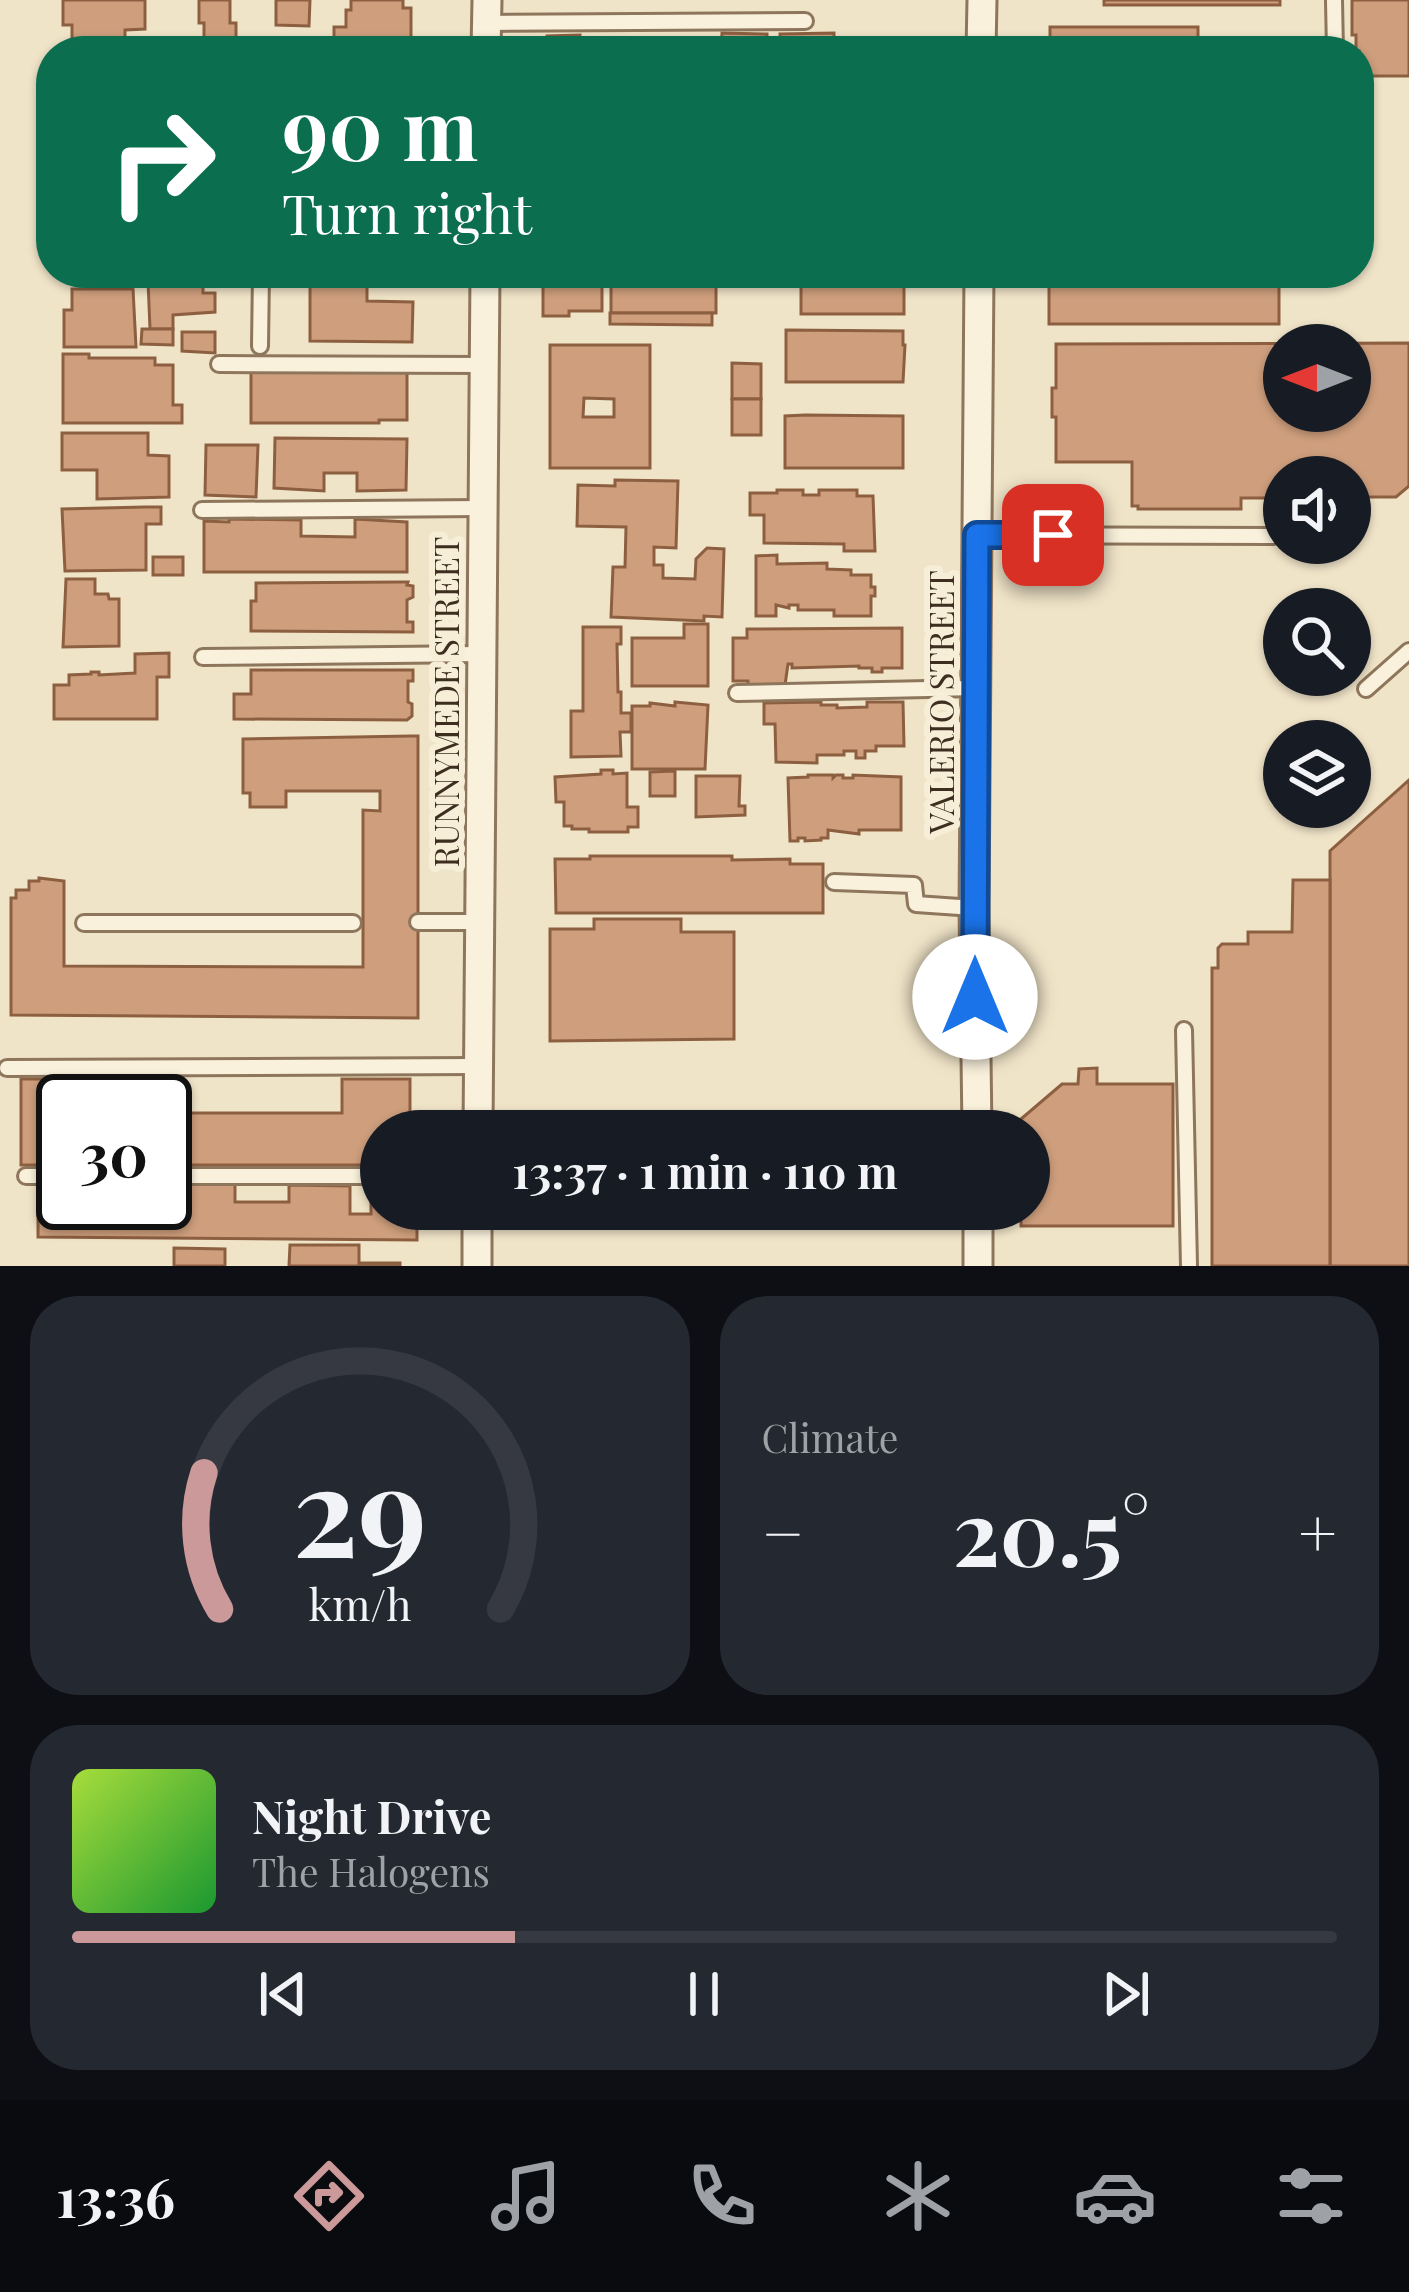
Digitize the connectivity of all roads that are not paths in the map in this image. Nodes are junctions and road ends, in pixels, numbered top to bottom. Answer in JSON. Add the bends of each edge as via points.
{"nodes":[{"id":1,"x":982,"y":0,"type":"edge"},
{"id":2,"x":1334,"y":0,"type":"edge"},
{"id":3,"x":806,"y":21,"type":"dead end"},
{"id":4,"x":487,"y":25,"type":"edge"},
{"id":5,"x":981,"y":36,"type":"edge"},
{"id":6,"x":1335,"y":36,"type":"edge"},
{"id":7,"x":261,"y":288,"type":"edge"},
{"id":8,"x":484,"y":288,"type":"edge"},
{"id":9,"x":980,"y":288,"type":"edge"},
{"id":10,"x":260,"y":346,"type":"dead end"},
{"id":11,"x":218,"y":364,"type":"dead end"},
{"id":12,"x":484,"y":365,"type":"junction"},
{"id":13,"x":483,"y":508,"type":"junction"},
{"id":14,"x":202,"y":510,"type":"dead end"},
{"id":15,"x":977,"y":535,"type":"junction"},
{"id":16,"x":1263,"y":536,"type":"edge"},
{"id":17,"x":1409,"y":651,"type":"edge"},
{"id":18,"x":482,"y":654,"type":"junction"},
{"id":19,"x":203,"y":657,"type":"dead end"},
{"id":20,"x":1371,"y":685,"type":"edge"},
{"id":21,"x":976,"y":688,"type":"junction"},
{"id":22,"x":737,"y":693,"type":"dead end"},
{"id":23,"x":833,"y":882,"type":"dead end"},
{"id":24,"x":974,"y":908,"type":"junction"},
{"id":25,"x":418,"y":922,"type":"dead end"},
{"id":26,"x":480,"y":922,"type":"junction"},
{"id":27,"x":84,"y":923,"type":"dead end"},
{"id":28,"x":353,"y":923,"type":"dead end"},
{"id":29,"x":1184,"y":1030,"type":"dead end"},
{"id":30,"x":478,"y":1066,"type":"junction"},
{"id":31,"x":7,"y":1068,"type":"dead end"},
{"id":32,"x":478,"y":1110,"type":"edge"},
{"id":33,"x":977,"y":1110,"type":"edge"},
{"id":34,"x":26,"y":1176,"type":"dead end"},
{"id":35,"x":36,"y":1176,"type":"edge"},
{"id":36,"x":192,"y":1176,"type":"edge"},
{"id":37,"x":360,"y":1176,"type":"edge"},
{"id":38,"x":477,"y":1230,"type":"edge"},
{"id":39,"x":978,"y":1230,"type":"edge"},
{"id":40,"x":477,"y":1266,"type":"edge"},
{"id":41,"x":978,"y":1266,"type":"edge"},
{"id":42,"x":1189,"y":1266,"type":"edge"}],
"edges":[{"from":1,"to":5,"type":"street"},
{"from":2,"to":6,"type":"lane"},
{"from":3,"to":4,"type":"lane"},
{"from":7,"to":10,"type":"lane"},
{"from":8,"to":12,"type":"street","name":"RUNNYMEDE STREET"},
{"from":9,"to":15,"type":"street","name":"VALERIO STREET"},
{"from":11,"to":12,"type":"lane"},
{"from":12,"to":13,"type":"street","name":"RUNNYMEDE STREET"},
{"from":13,"to":14,"type":"lane"},
{"from":13,"to":18,"type":"street","name":"RUNNYMEDE STREET"},
{"from":15,"to":16,"type":"lane"},
{"from":15,"to":21,"type":"street","name":"VALERIO STREET"},
{"from":17,"to":20,"type":"lane"},
{"from":18,"to":19,"type":"lane"},
{"from":18,"to":26,"type":"street","name":"RUNNYMEDE STREET"},
{"from":21,"to":22,"type":"lane"},
{"from":21,"to":24,"type":"street","name":"VALERIO STREET"},
{"from":23,"to":24,"type":"lane","via":[[914,885],[916,904]]},
{"from":24,"to":33,"type":"street","name":"VALERIO STREET"},
{"from":25,"to":26,"type":"lane"},
{"from":26,"to":30,"type":"street","name":"RUNNYMEDE STREET"},
{"from":27,"to":28,"type":"lane"},
{"from":29,"to":42,"type":"lane"},
{"from":30,"to":31,"type":"lane"},
{"from":30,"to":32,"type":"street","name":"RUNNYMEDE STREET"},
{"from":34,"to":35,"type":"lane"},
{"from":36,"to":37,"type":"lane"},
{"from":38,"to":40,"type":"street"},
{"from":39,"to":41,"type":"street"}]}
